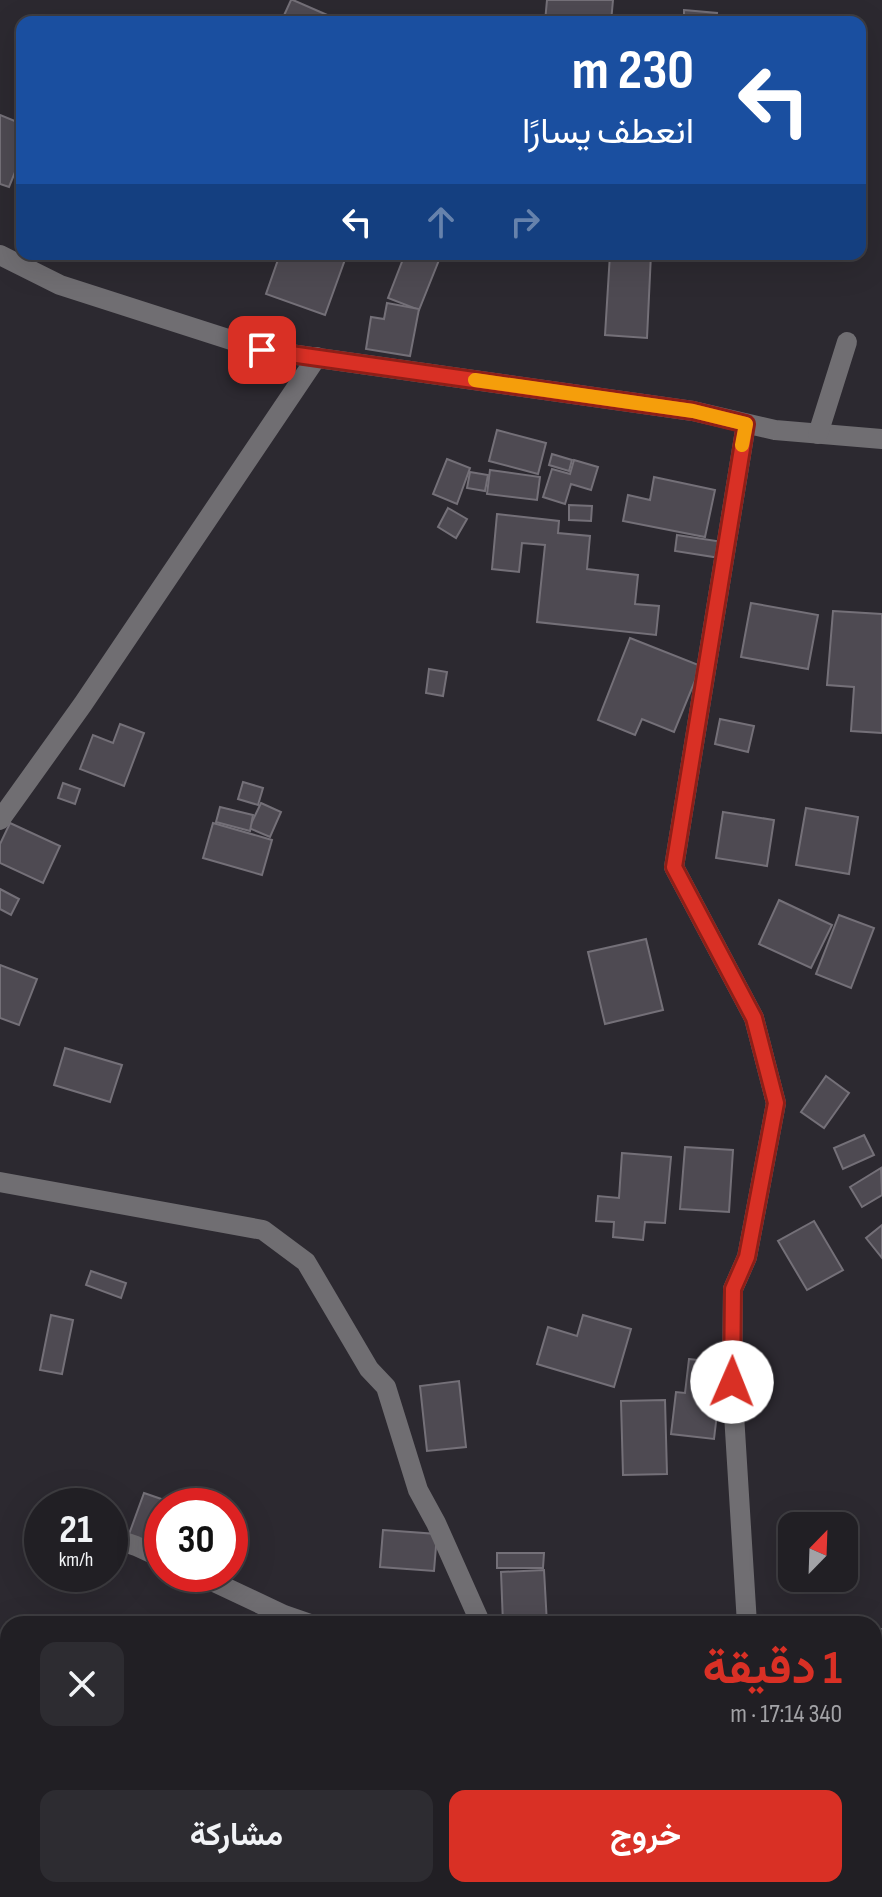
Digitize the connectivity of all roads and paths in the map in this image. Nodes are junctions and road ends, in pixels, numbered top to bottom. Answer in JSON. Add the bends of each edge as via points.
{"nodes":[{"id":1,"x":0,"y":255,"type":"edge"},
{"id":2,"x":847,"y":342,"type":"dead end"},
{"id":3,"x":317,"y":357,"type":"junction"},
{"id":4,"x":746,"y":424,"type":"junction"},
{"id":5,"x":818,"y":434,"type":"junction"},
{"id":6,"x":882,"y":439,"type":"edge"},
{"id":7,"x":0,"y":820,"type":"edge"},
{"id":8,"x":0,"y":1182,"type":"edge"},
{"id":9,"x":235,"y":1592,"type":"edge"},
{"id":10,"x":287,"y":1616,"type":"edge"},
{"id":11,"x":477,"y":1616,"type":"edge"},
{"id":12,"x":747,"y":1616,"type":"edge"}],
"edges":[{"from":1,"to":3,"type":"street","via":[[60,285],[262,350]]},
{"from":2,"to":5,"type":"street"},
{"from":3,"to":4,"type":"street","via":[[693,411]]},
{"from":3,"to":7,"type":"street"},
{"from":4,"to":5,"type":"street"},
{"from":4,"to":12,"type":"street","via":[[674,867],[754,1018],[776,1103],[747,1257],[733,1289],[732,1382]]},
{"from":5,"to":6,"type":"street"},
{"from":8,"to":11,"type":"street","via":[[263,1230],[306,1262],[369,1369],[386,1387],[418,1490]]},
{"from":9,"to":10,"type":"street"}]}
